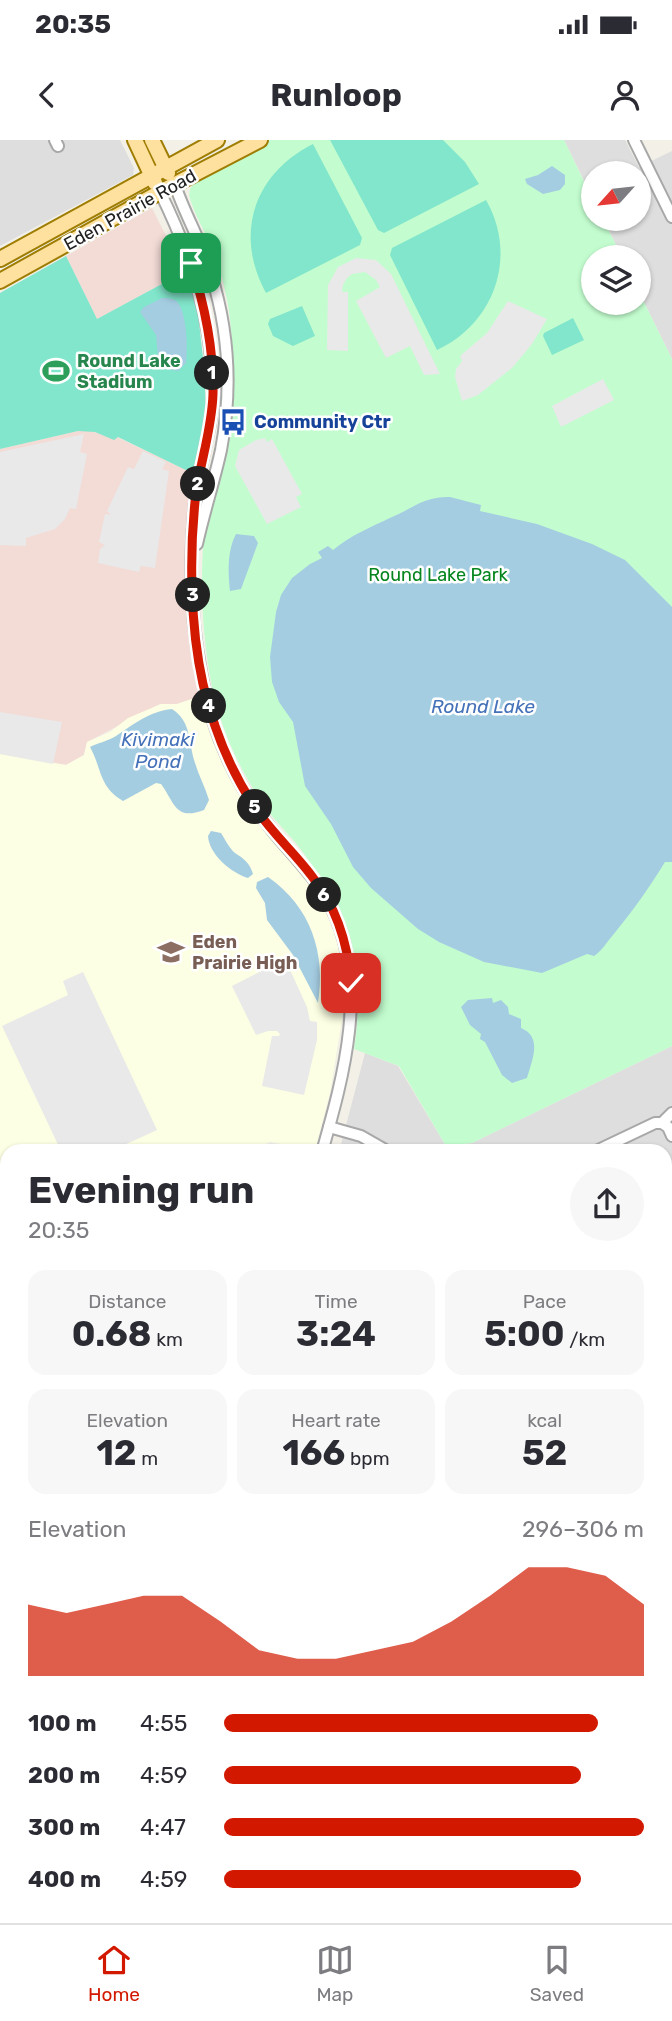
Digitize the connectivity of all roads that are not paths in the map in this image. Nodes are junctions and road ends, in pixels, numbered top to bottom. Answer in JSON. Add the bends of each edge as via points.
{"nodes":[{"id":1,"x":135,"y":140,"type":"edge"},
{"id":2,"x":152,"y":140,"type":"edge"},
{"id":3,"x":217,"y":140,"type":"edge"},
{"id":4,"x":260,"y":140,"type":"edge"},
{"id":5,"x":635,"y":140,"type":"edge"},
{"id":6,"x":165,"y":167,"type":"junction"},
{"id":7,"x":151,"y":175,"type":"junction"},
{"id":8,"x":175,"y":185,"type":"junction"},
{"id":9,"x":160,"y":192,"type":"junction"},
{"id":10,"x":672,"y":217,"type":"edge"},
{"id":11,"x":0,"y":259,"type":"edge"},
{"id":12,"x":0,"y":281,"type":"edge"},
{"id":13,"x":193,"y":561,"type":"junction"},
{"id":14,"x":672,"y":1113,"type":"edge"},
{"id":15,"x":662,"y":1123,"type":"junction"},
{"id":16,"x":329,"y":1128,"type":"junction"},
{"id":17,"x":672,"y":1136,"type":"edge"},
{"id":18,"x":324,"y":1144,"type":"edge"},
{"id":19,"x":374,"y":1144,"type":"edge"},
{"id":20,"x":611,"y":1144,"type":"edge"}],
"edges":[{"from":1,"to":7,"type":"main road"},
{"from":2,"to":6,"type":"main road"},
{"from":3,"to":6,"type":"main road","name":"Eden Prairie Road"},
{"from":4,"to":8,"type":"main road","name":"Eden Prairie Road"},
{"from":5,"to":10,"type":"street"},
{"from":6,"to":7,"type":"main road","name":"Eden Prairie Road"},
{"from":6,"to":8,"type":"main road"},
{"from":7,"to":9,"type":"main road"},
{"from":7,"to":11,"type":"main road","name":"Eden Prairie Road"},
{"from":8,"to":9,"type":"main road","name":"Eden Prairie Road"},
{"from":8,"to":13,"type":"street","via":[[212,275],[228,362],[221,448]]},
{"from":9,"to":12,"type":"main road","name":"Eden Prairie Road"},
{"from":9,"to":13,"type":"street","via":[[197,282],[211,356],[212,403],[194,514]]},
{"from":13,"to":16,"type":"street","via":[[200,668],[217,733],[254,806],[327,899],[346,947],[351,1008]]},
{"from":14,"to":15,"type":"street"},
{"from":15,"to":17,"type":"street"},
{"from":15,"to":20,"type":"street"},
{"from":16,"to":18,"type":"street"},
{"from":16,"to":19,"type":"street"}]}
